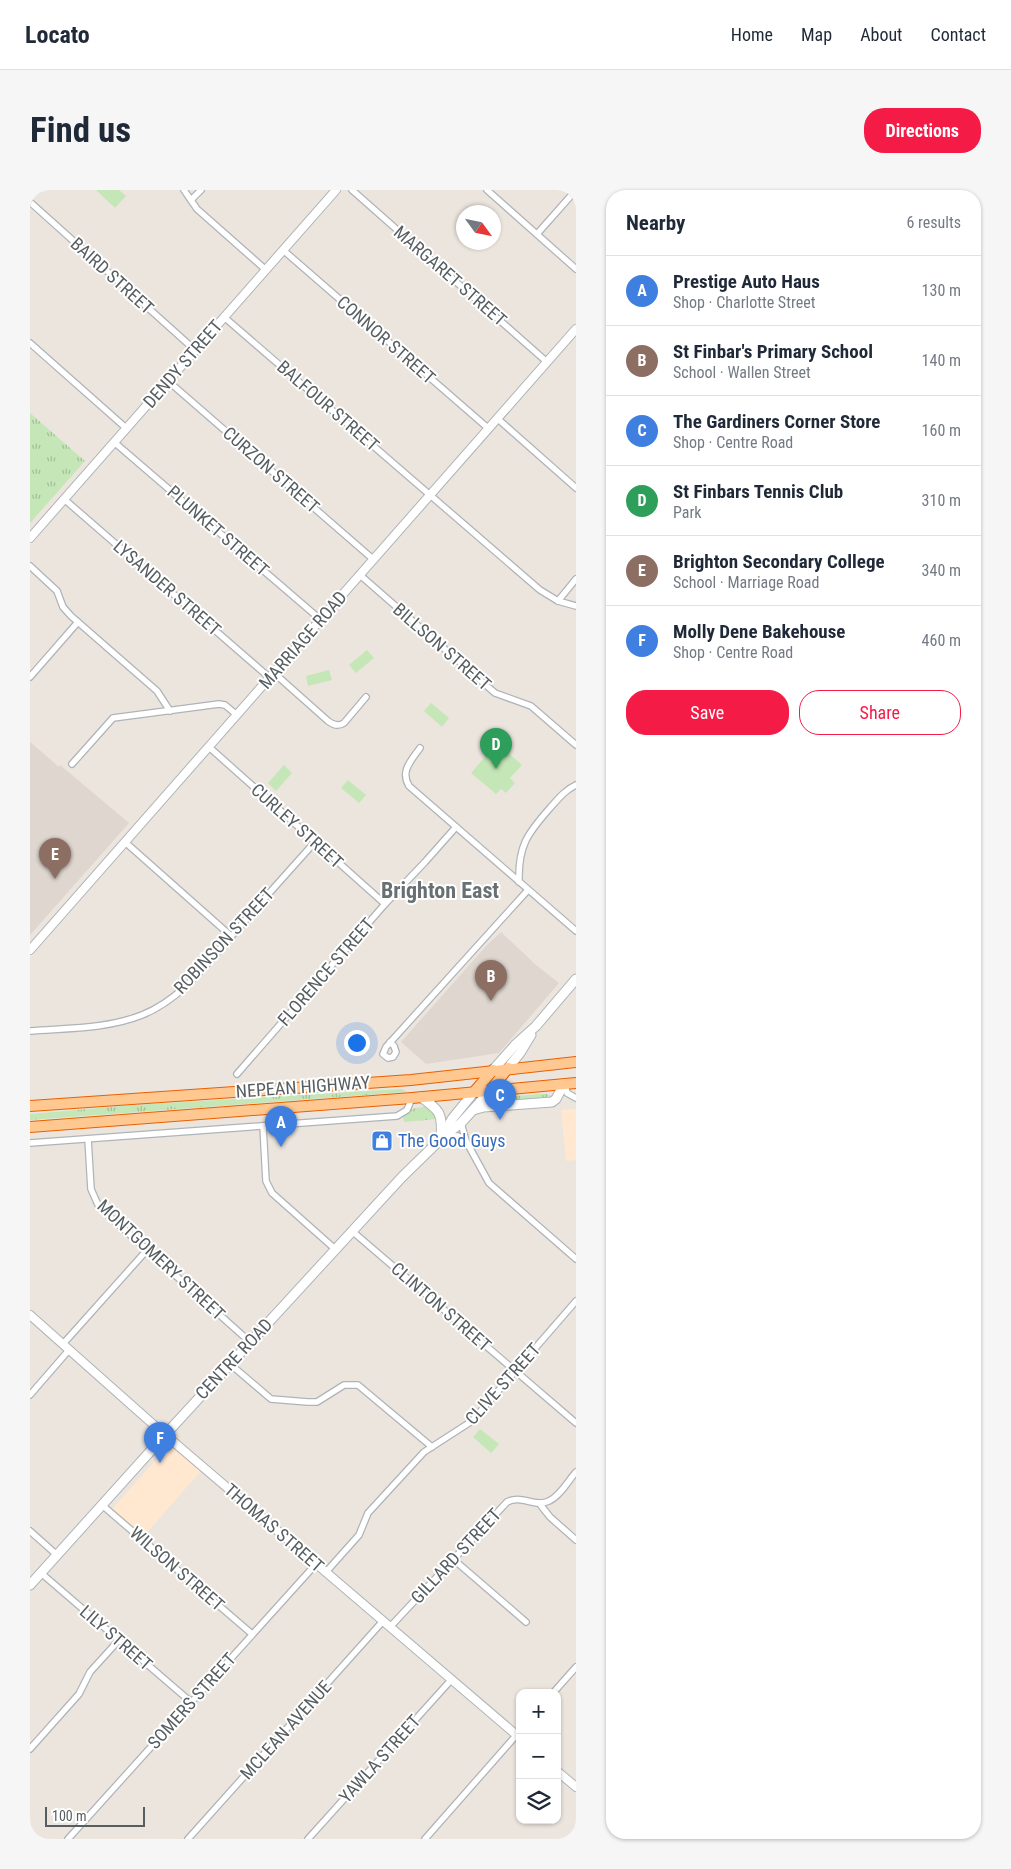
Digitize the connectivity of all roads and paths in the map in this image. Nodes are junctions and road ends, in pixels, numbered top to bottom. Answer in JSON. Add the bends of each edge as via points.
{"nodes":[{"id":1,"x":184,"y":190,"type":"edge"},
{"id":2,"x":201,"y":190,"type":"edge"},
{"id":3,"x":336,"y":190,"type":"edge"},
{"id":4,"x":352,"y":190,"type":"edge"},
{"id":5,"x":487,"y":190,"type":"edge"},
{"id":6,"x":576,"y":190,"type":"edge"},
{"id":7,"x":191,"y":200,"type":"junction"},
{"id":8,"x":30,"y":202,"type":"edge"},
{"id":9,"x":537,"y":234,"type":"junction"},
{"id":10,"x":283,"y":250,"type":"junction"},
{"id":11,"x":576,"y":269,"type":"edge"},
{"id":12,"x":266,"y":270,"type":"junction"},
{"id":13,"x":224,"y":317,"type":"junction"},
{"id":14,"x":576,"y":329,"type":"edge"},
{"id":15,"x":30,"y":342,"type":"edge"},
{"id":16,"x":195,"y":350,"type":"junction"},
{"id":17,"x":548,"y":362,"type":"junction"},
{"id":18,"x":168,"y":381,"type":"junction"},
{"id":19,"x":498,"y":419,"type":"junction"},
{"id":20,"x":126,"y":428,"type":"junction"},
{"id":21,"x":489,"y":429,"type":"junction"},
{"id":22,"x":114,"y":442,"type":"junction"},
{"id":23,"x":576,"y":488,"type":"edge"},
{"id":24,"x":431,"y":495,"type":"junction"},
{"id":25,"x":64,"y":499,"type":"junction"},
{"id":26,"x":30,"y":538,"type":"edge"},
{"id":27,"x":374,"y":560,"type":"junction"},
{"id":28,"x":30,"y":566,"type":"edge"},
{"id":29,"x":360,"y":576,"type":"junction"},
{"id":30,"x":576,"y":579,"type":"edge"},
{"id":31,"x":558,"y":601,"type":"junction"},
{"id":32,"x":576,"y":606,"type":"edge"},
{"id":33,"x":320,"y":620,"type":"junction"},
{"id":34,"x":78,"y":622,"type":"junction"},
{"id":35,"x":272,"y":675,"type":"junction"},
{"id":36,"x":30,"y":678,"type":"edge"},
{"id":37,"x":366,"y":697,"type":"dead end"},
{"id":38,"x":170,"y":711,"type":"junction"},
{"id":39,"x":237,"y":715,"type":"junction"},
{"id":40,"x":576,"y":745,"type":"edge"},
{"id":41,"x":209,"y":747,"type":"junction"},
{"id":42,"x":420,"y":748,"type":"dead end"},
{"id":43,"x":72,"y":764,"type":"dead end"},
{"id":44,"x":576,"y":785,"type":"edge"},
{"id":45,"x":456,"y":827,"type":"junction"},
{"id":46,"x":125,"y":842,"type":"junction"},
{"id":47,"x":315,"y":842,"type":"junction"},
{"id":48,"x":519,"y":882,"type":"junction"},
{"id":49,"x":528,"y":890,"type":"junction"},
{"id":50,"x":385,"y":904,"type":"junction"},
{"id":51,"x":576,"y":931,"type":"edge"},
{"id":52,"x":231,"y":936,"type":"junction"},
{"id":53,"x":30,"y":950,"type":"edge"},
{"id":54,"x":576,"y":979,"type":"edge"},
{"id":55,"x":536,"y":1026,"type":"junction"},
{"id":56,"x":30,"y":1031,"type":"edge"},
{"id":57,"x":390,"y":1042,"type":"dead end"},
{"id":58,"x":576,"y":1062,"type":"edge"},
{"id":59,"x":508,"y":1068,"type":"junction"},
{"id":60,"x":493,"y":1070,"type":"junction"},
{"id":61,"x":238,"y":1074,"type":"dead end"},
{"id":62,"x":411,"y":1080,"type":"junction"},
{"id":63,"x":576,"y":1083,"type":"edge"},
{"id":64,"x":564,"y":1084,"type":"junction"},
{"id":65,"x":490,"y":1091,"type":"junction"},
{"id":66,"x":474,"y":1092,"type":"junction"},
{"id":67,"x":416,"y":1098,"type":"junction"},
{"id":68,"x":576,"y":1098,"type":"edge"},
{"id":69,"x":30,"y":1106,"type":"edge"},
{"id":70,"x":473,"y":1110,"type":"junction"},
{"id":71,"x":461,"y":1123,"type":"junction"},
{"id":72,"x":263,"y":1126,"type":"junction"},
{"id":73,"x":30,"y":1127,"type":"edge"},
{"id":74,"x":441,"y":1138,"type":"junction"},
{"id":75,"x":88,"y":1139,"type":"junction"},
{"id":76,"x":466,"y":1141,"type":"junction"},
{"id":77,"x":30,"y":1143,"type":"edge"},
{"id":78,"x":352,"y":1230,"type":"junction"},
{"id":79,"x":335,"y":1249,"type":"junction"},
{"id":80,"x":147,"y":1250,"type":"junction"},
{"id":81,"x":576,"y":1259,"type":"edge"},
{"id":82,"x":576,"y":1301,"type":"edge"},
{"id":83,"x":30,"y":1315,"type":"edge"},
{"id":84,"x":250,"y":1342,"type":"junction"},
{"id":85,"x":66,"y":1347,"type":"junction"},
{"id":86,"x":230,"y":1364,"type":"junction"},
{"id":87,"x":516,"y":1371,"type":"junction"},
{"id":88,"x":30,"y":1395,"type":"edge"},
{"id":89,"x":576,"y":1423,"type":"edge"},
{"id":90,"x":165,"y":1434,"type":"junction"},
{"id":91,"x":432,"y":1447,"type":"junction"},
{"id":92,"x":576,"y":1472,"type":"edge"},
{"id":93,"x":539,"y":1503,"type":"junction"},
{"id":94,"x":102,"y":1505,"type":"junction"},
{"id":95,"x":30,"y":1531,"type":"edge"},
{"id":96,"x":576,"y":1540,"type":"edge"},
{"id":97,"x":57,"y":1555,"type":"junction"},
{"id":98,"x":453,"y":1559,"type":"junction"},
{"id":99,"x":316,"y":1564,"type":"junction"},
{"id":100,"x":326,"y":1572,"type":"junction"},
{"id":101,"x":41,"y":1573,"type":"junction"},
{"id":102,"x":30,"y":1585,"type":"edge"},
{"id":103,"x":383,"y":1621,"type":"junction"},
{"id":104,"x":526,"y":1622,"type":"dead end"},
{"id":105,"x":390,"y":1627,"type":"junction"},
{"id":106,"x":252,"y":1634,"type":"junction"},
{"id":107,"x":119,"y":1640,"type":"junction"},
{"id":108,"x":576,"y":1666,"type":"edge"},
{"id":109,"x":451,"y":1680,"type":"junction"},
{"id":110,"x":556,"y":1689,"type":"edge"},
{"id":111,"x":191,"y":1702,"type":"junction"},
{"id":112,"x":518,"y":1734,"type":"edge"},
{"id":113,"x":516,"y":1738,"type":"edge"},
{"id":114,"x":30,"y":1749,"type":"edge"},
{"id":115,"x":561,"y":1774,"type":"edge"},
{"id":116,"x":576,"y":1787,"type":"edge"},
{"id":117,"x":68,"y":1839,"type":"edge"},
{"id":118,"x":188,"y":1839,"type":"edge"},
{"id":119,"x":308,"y":1839,"type":"edge"},
{"id":120,"x":425,"y":1839,"type":"edge"}],
"edges":[{"from":1,"to":7,"type":"street"},
{"from":2,"to":7,"type":"street"},
{"from":3,"to":10,"type":"street","name":"DENDY STREET"},
{"from":4,"to":17,"type":"street","name":"MARGARET STREET"},
{"from":5,"to":9,"type":"street"},
{"from":6,"to":9,"type":"street"},
{"from":7,"to":12,"type":"street","via":[[200,212]]},
{"from":8,"to":16,"type":"street","name":"BAIRD STREET"},
{"from":9,"to":11,"type":"street"},
{"from":10,"to":12,"type":"street","name":"DENDY STREET"},
{"from":10,"to":21,"type":"street","name":"CONNOR STREET"},
{"from":12,"to":13,"type":"street","name":"DENDY STREET"},
{"from":13,"to":16,"type":"street","name":"DENDY STREET"},
{"from":13,"to":24,"type":"street","name":"BALFOUR STREET"},
{"from":14,"to":17,"type":"street","name":"MARRIAGE ROAD"},
{"from":15,"to":20,"type":"street"},
{"from":16,"to":18,"type":"street","name":"DENDY STREET"},
{"from":17,"to":19,"type":"street","name":"MARRIAGE ROAD"},
{"from":18,"to":20,"type":"street","name":"DENDY STREET"},
{"from":18,"to":27,"type":"street","name":"CURZON STREET"},
{"from":19,"to":21,"type":"street","name":"MARRIAGE ROAD"},
{"from":19,"to":23,"type":"street"},
{"from":20,"to":22,"type":"street","name":"DENDY STREET"},
{"from":21,"to":24,"type":"street","name":"MARRIAGE ROAD"},
{"from":22,"to":25,"type":"street","name":"DENDY STREET"},
{"from":22,"to":33,"type":"street","name":"PLUNKET STREET"},
{"from":24,"to":27,"type":"street","name":"MARRIAGE ROAD"},
{"from":24,"to":31,"type":"street","name":"BALFOUR STREET","via":[[540,590]]},
{"from":25,"to":26,"type":"street","name":"DENDY STREET"},
{"from":25,"to":35,"type":"street","name":"LYSANDER STREET"},
{"from":27,"to":29,"type":"street","name":"MARRIAGE ROAD"},
{"from":28,"to":34,"type":"street","via":[[54,588],[63,607]]},
{"from":29,"to":33,"type":"street","name":"MARRIAGE ROAD"},
{"from":29,"to":40,"type":"street","name":"BILLSON STREET","via":[[495,693],[531,706]]},
{"from":30,"to":31,"type":"street"},
{"from":31,"to":32,"type":"street","name":"BALFOUR STREET"},
{"from":33,"to":35,"type":"street","name":"MARRIAGE ROAD"},
{"from":34,"to":36,"type":"street"},
{"from":34,"to":38,"type":"street","via":[[157,691]]},
{"from":35,"to":37,"type":"street","name":"LYSANDER STREET","via":[[334,724],[344,723]]},
{"from":35,"to":39,"type":"street","name":"MARRIAGE ROAD"},
{"from":38,"to":39,"type":"street","via":[[219,704]]},
{"from":38,"to":43,"type":"street","via":[[113,718]]},
{"from":39,"to":41,"type":"street","name":"MARRIAGE ROAD"},
{"from":41,"to":46,"type":"street","name":"MARRIAGE ROAD"},
{"from":41,"to":47,"type":"street","name":"CURLEY STREET"},
{"from":42,"to":45,"type":"street","via":[[405,772],[407,782]]},
{"from":44,"to":48,"type":"street","via":[[560,797],[527,837],[522,850]]},
{"from":45,"to":48,"type":"street"},
{"from":45,"to":50,"type":"street","name":"FLORENCE STREET"},
{"from":46,"to":52,"type":"street"},
{"from":46,"to":53,"type":"street","name":"MARRIAGE ROAD"},
{"from":47,"to":50,"type":"street","name":"CURLEY STREET"},
{"from":47,"to":52,"type":"street","name":"ROBINSON STREET"},
{"from":48,"to":49,"type":"street"},
{"from":49,"to":51,"type":"street"},
{"from":49,"to":57,"type":"street"},
{"from":50,"to":61,"type":"street","name":"FLORENCE STREET"},
{"from":52,"to":56,"type":"street","name":"ROBINSON STREET","via":[[182,990],[152,1010],[107,1024]]},
{"from":54,"to":55,"type":"main road","name":"CENTRE ROAD"},
{"from":55,"to":59,"type":"main road","name":"CENTRE ROAD"},
{"from":55,"to":60,"type":"main road","name":"CENTRE ROAD"},
{"from":58,"to":59,"type":"highway","name":"NEPEAN HIGHWAY"},
{"from":59,"to":60,"type":"highway","name":"NEPEAN HIGHWAY"},
{"from":59,"to":65,"type":"highway","name":"CENTRE ROAD"},
{"from":60,"to":62,"type":"highway","name":"NEPEAN HIGHWAY"},
{"from":60,"to":66,"type":"highway","name":"CENTRE ROAD"},
{"from":62,"to":67,"type":"highway"},
{"from":62,"to":69,"type":"highway","name":"NEPEAN HIGHWAY"},
{"from":63,"to":64,"type":"highway","name":"NEPEAN HIGHWAY"},
{"from":64,"to":65,"type":"highway","name":"NEPEAN HIGHWAY"},
{"from":64,"to":68,"type":"street","via":[[567,1093]]},
{"from":64,"to":70,"type":"main road","via":[[552,1102]]},
{"from":65,"to":66,"type":"highway","name":"NEPEAN HIGHWAY"},
{"from":65,"to":70,"type":"main road","name":"CENTRE ROAD"},
{"from":66,"to":67,"type":"highway","name":"NEPEAN HIGHWAY"},
{"from":66,"to":74,"type":"main road","name":"CENTRE ROAD"},
{"from":67,"to":72,"type":"street","via":[[405,1112],[396,1116]]},
{"from":67,"to":73,"type":"highway","name":"NEPEAN HIGHWAY"},
{"from":67,"to":74,"type":"main road","via":[[431,1104],[440,1113]]},
{"from":70,"to":71,"type":"main road","name":"CENTRE ROAD"},
{"from":71,"to":74,"type":"main road","name":"CENTRE ROAD"},
{"from":71,"to":76,"type":"street"},
{"from":72,"to":75,"type":"street"},
{"from":72,"to":79,"type":"street","via":[[266,1181],[272,1193]]},
{"from":74,"to":76,"type":"street","via":[[454,1135]]},
{"from":74,"to":78,"type":"main road","name":"CENTRE ROAD"},
{"from":75,"to":77,"type":"street"},
{"from":75,"to":80,"type":"street","name":"MONTGOMERY STREET","via":[[91,1189],[96,1204]]},
{"from":76,"to":81,"type":"street","via":[[489,1183]]},
{"from":78,"to":79,"type":"main road","name":"CENTRE ROAD"},
{"from":78,"to":87,"type":"street","name":"CLINTON STREET"},
{"from":79,"to":84,"type":"main road","name":"CENTRE ROAD"},
{"from":80,"to":84,"type":"street","name":"MONTGOMERY STREET"},
{"from":80,"to":85,"type":"street"},
{"from":82,"to":87,"type":"street","name":"CLIVE STREET"},
{"from":83,"to":85,"type":"street","name":"THOMAS STREET"},
{"from":84,"to":86,"type":"main road","name":"CENTRE ROAD"},
{"from":85,"to":88,"type":"street"},
{"from":85,"to":90,"type":"street","name":"THOMAS STREET"},
{"from":86,"to":90,"type":"main road","name":"CENTRE ROAD"},
{"from":86,"to":91,"type":"street","via":[[272,1399],[317,1402],[344,1385],[358,1385]]},
{"from":87,"to":89,"type":"street","name":"CLINTON STREET"},
{"from":87,"to":91,"type":"street","name":"CLIVE STREET","via":[[468,1425]]},
{"from":90,"to":94,"type":"main road","name":"CENTRE ROAD"},
{"from":90,"to":99,"type":"street","name":"THOMAS STREET"},
{"from":91,"to":100,"type":"street","name":"CLIVE STREET","via":[[368,1513],[359,1535]]},
{"from":92,"to":93,"type":"street","via":[[553,1499]]},
{"from":93,"to":96,"type":"street"},
{"from":93,"to":98,"type":"street","name":"GILLARD STREET","via":[[522,1499],[507,1502]]},
{"from":94,"to":97,"type":"main road","name":"CENTRE ROAD"},
{"from":94,"to":106,"type":"street","name":"WILSON STREET"},
{"from":95,"to":97,"type":"street"},
{"from":97,"to":101,"type":"main road","name":"CENTRE ROAD"},
{"from":98,"to":104,"type":"street"},
{"from":98,"to":105,"type":"street","name":"GILLARD STREET"},
{"from":99,"to":100,"type":"street","name":"THOMAS STREET"},
{"from":99,"to":106,"type":"street","name":"SOMERS STREET"},
{"from":100,"to":103,"type":"street","name":"THOMAS STREET"},
{"from":101,"to":102,"type":"main road","name":"CENTRE ROAD"},
{"from":101,"to":107,"type":"street","name":"LILY STREET"},
{"from":103,"to":105,"type":"street","name":"THOMAS STREET"},
{"from":103,"to":118,"type":"street","name":"MCLEAN AVENUE"},
{"from":105,"to":109,"type":"street","name":"THOMAS STREET"},
{"from":106,"to":111,"type":"street","name":"SOMERS STREET"},
{"from":107,"to":111,"type":"street","name":"LILY STREET"},
{"from":107,"to":114,"type":"street","via":[[87,1676],[79,1694]]},
{"from":108,"to":110,"type":"street"},
{"from":109,"to":112,"type":"street","name":"THOMAS STREET"},
{"from":109,"to":119,"type":"street","name":"YAWLA STREET"},
{"from":111,"to":117,"type":"street","name":"SOMERS STREET"},
{"from":113,"to":120,"type":"street"},
{"from":115,"to":116,"type":"street"}]}
